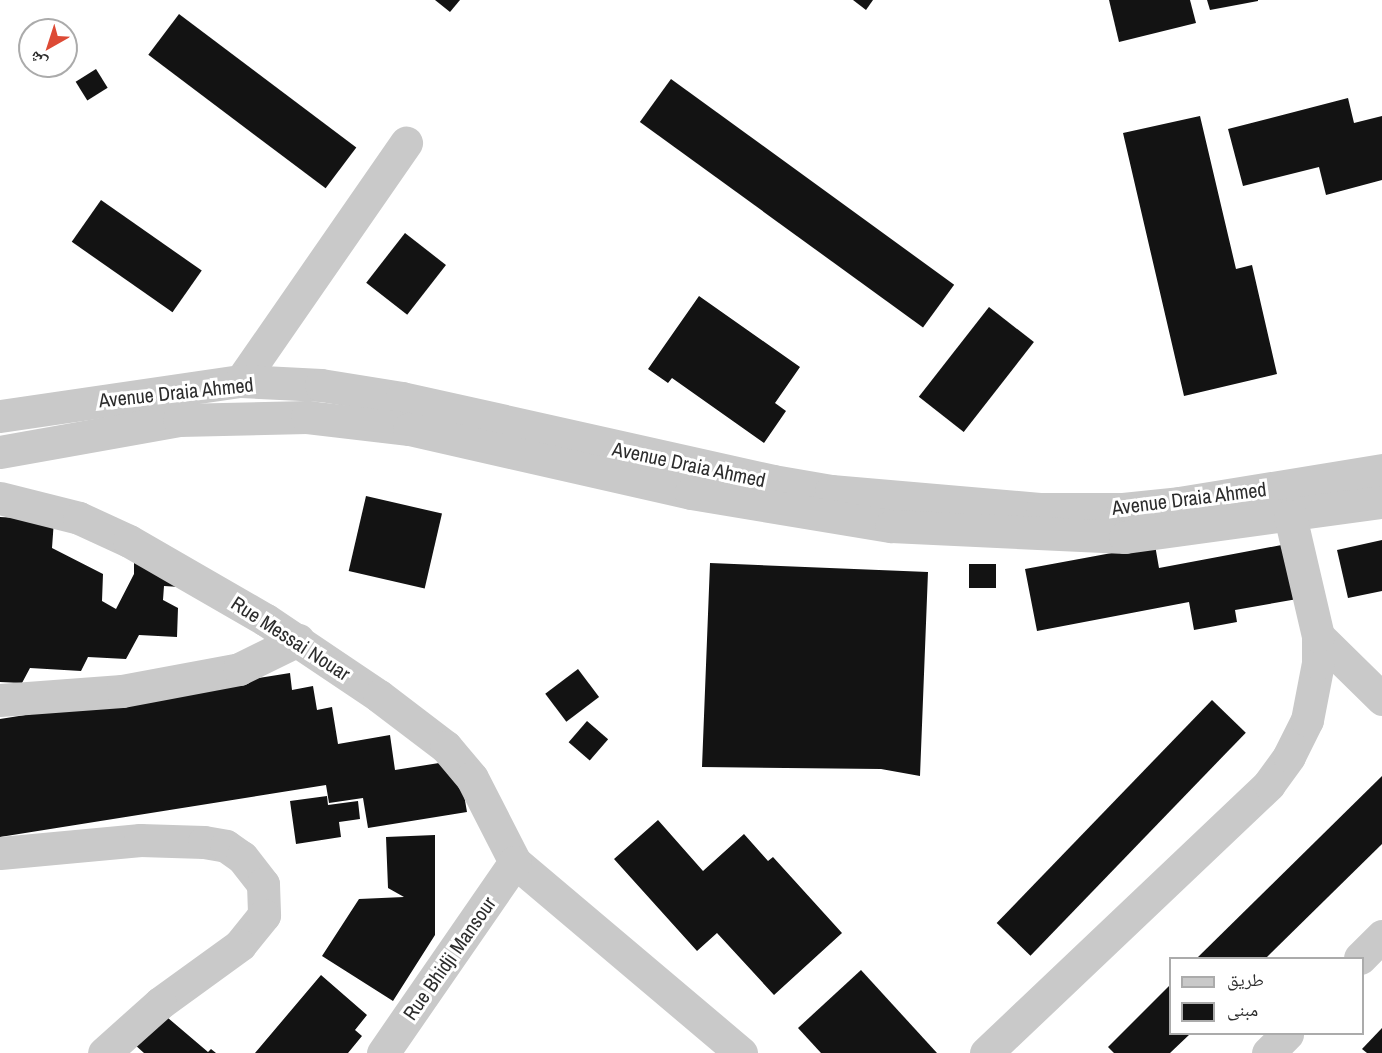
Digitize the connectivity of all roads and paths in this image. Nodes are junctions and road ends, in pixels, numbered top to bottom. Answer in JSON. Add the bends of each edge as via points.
{"nodes":[{"id":1,"x":406,"y":143,"type":"dead end"},
{"id":2,"x":241,"y":381,"type":"junction"},
{"id":3,"x":0,"y":416,"type":"edge"},
{"id":4,"x":571,"y":451,"type":"junction"},
{"id":5,"x":0,"y":452,"type":"edge"},
{"id":6,"x":1382,"y":470,"type":"edge"},
{"id":7,"x":0,"y":498,"type":"edge"},
{"id":8,"x":1382,"y":502,"type":"edge"},
{"id":9,"x":1290,"y":516,"type":"junction"},
{"id":10,"x":1318,"y":636,"type":"junction"},
{"id":11,"x":298,"y":640,"type":"junction"},
{"id":12,"x":1382,"y":699,"type":"edge"},
{"id":13,"x":0,"y":700,"type":"edge"},
{"id":14,"x":0,"y":853,"type":"edge"},
{"id":15,"x":515,"y":862,"type":"junction"},
{"id":16,"x":1382,"y":936,"type":"edge"},
{"id":17,"x":1361,"y":957,"type":"edge"},
{"id":18,"x":1286,"y":1035,"type":"edge"},
{"id":19,"x":104,"y":1053,"type":"edge"},
{"id":20,"x":383,"y":1053,"type":"edge"},
{"id":21,"x":741,"y":1053,"type":"edge"},
{"id":22,"x":986,"y":1053,"type":"edge"},
{"id":23,"x":1268,"y":1053,"type":"edge"}],
"edges":[{"from":1,"to":2,"type":"street"},
{"from":2,"to":3,"type":"street","name":"Avenue Draia Ahmed"},
{"from":2,"to":4,"type":"street","name":"Avenue Draia Ahmed","via":[[321,385],[402,398]]},
{"from":4,"to":5,"type":"street","name":"Avenue Draia Ahmed","via":[[307,417],[179,420]]},
{"from":4,"to":6,"type":"street","name":"Avenue Draia Ahmed","via":[[831,491],[1042,509],[1154,506]]},
{"from":4,"to":9,"type":"street","name":"Avenue Draia Ahmed","via":[[703,495],[807,514],[913,527],[1125,537]]},
{"from":7,"to":11,"type":"street","name":"Rue Messai Nouar","via":[[80,518],[129,541]]},
{"from":8,"to":9,"type":"street","name":"Avenue Draia Ahmed"},
{"from":9,"to":10,"type":"street"},
{"from":10,"to":12,"type":"street"},
{"from":10,"to":22,"type":"street","via":[[1318,663],[1307,720],[1269,784]]},
{"from":11,"to":13,"type":"street","via":[[239,669],[122,691]]},
{"from":11,"to":15,"type":"street","name":"Rue Messai Nouar","via":[[446,747],[472,778]]},
{"from":14,"to":19,"type":"street","via":[[140,840],[204,842],[226,846],[243,857],[262,884],[264,915],[240,945],[160,1003]]},
{"from":15,"to":20,"type":"street","name":"Rue Bhidji Mansour"},
{"from":15,"to":21,"type":"street"},
{"from":16,"to":17,"type":"street"},
{"from":18,"to":23,"type":"street"}]}
